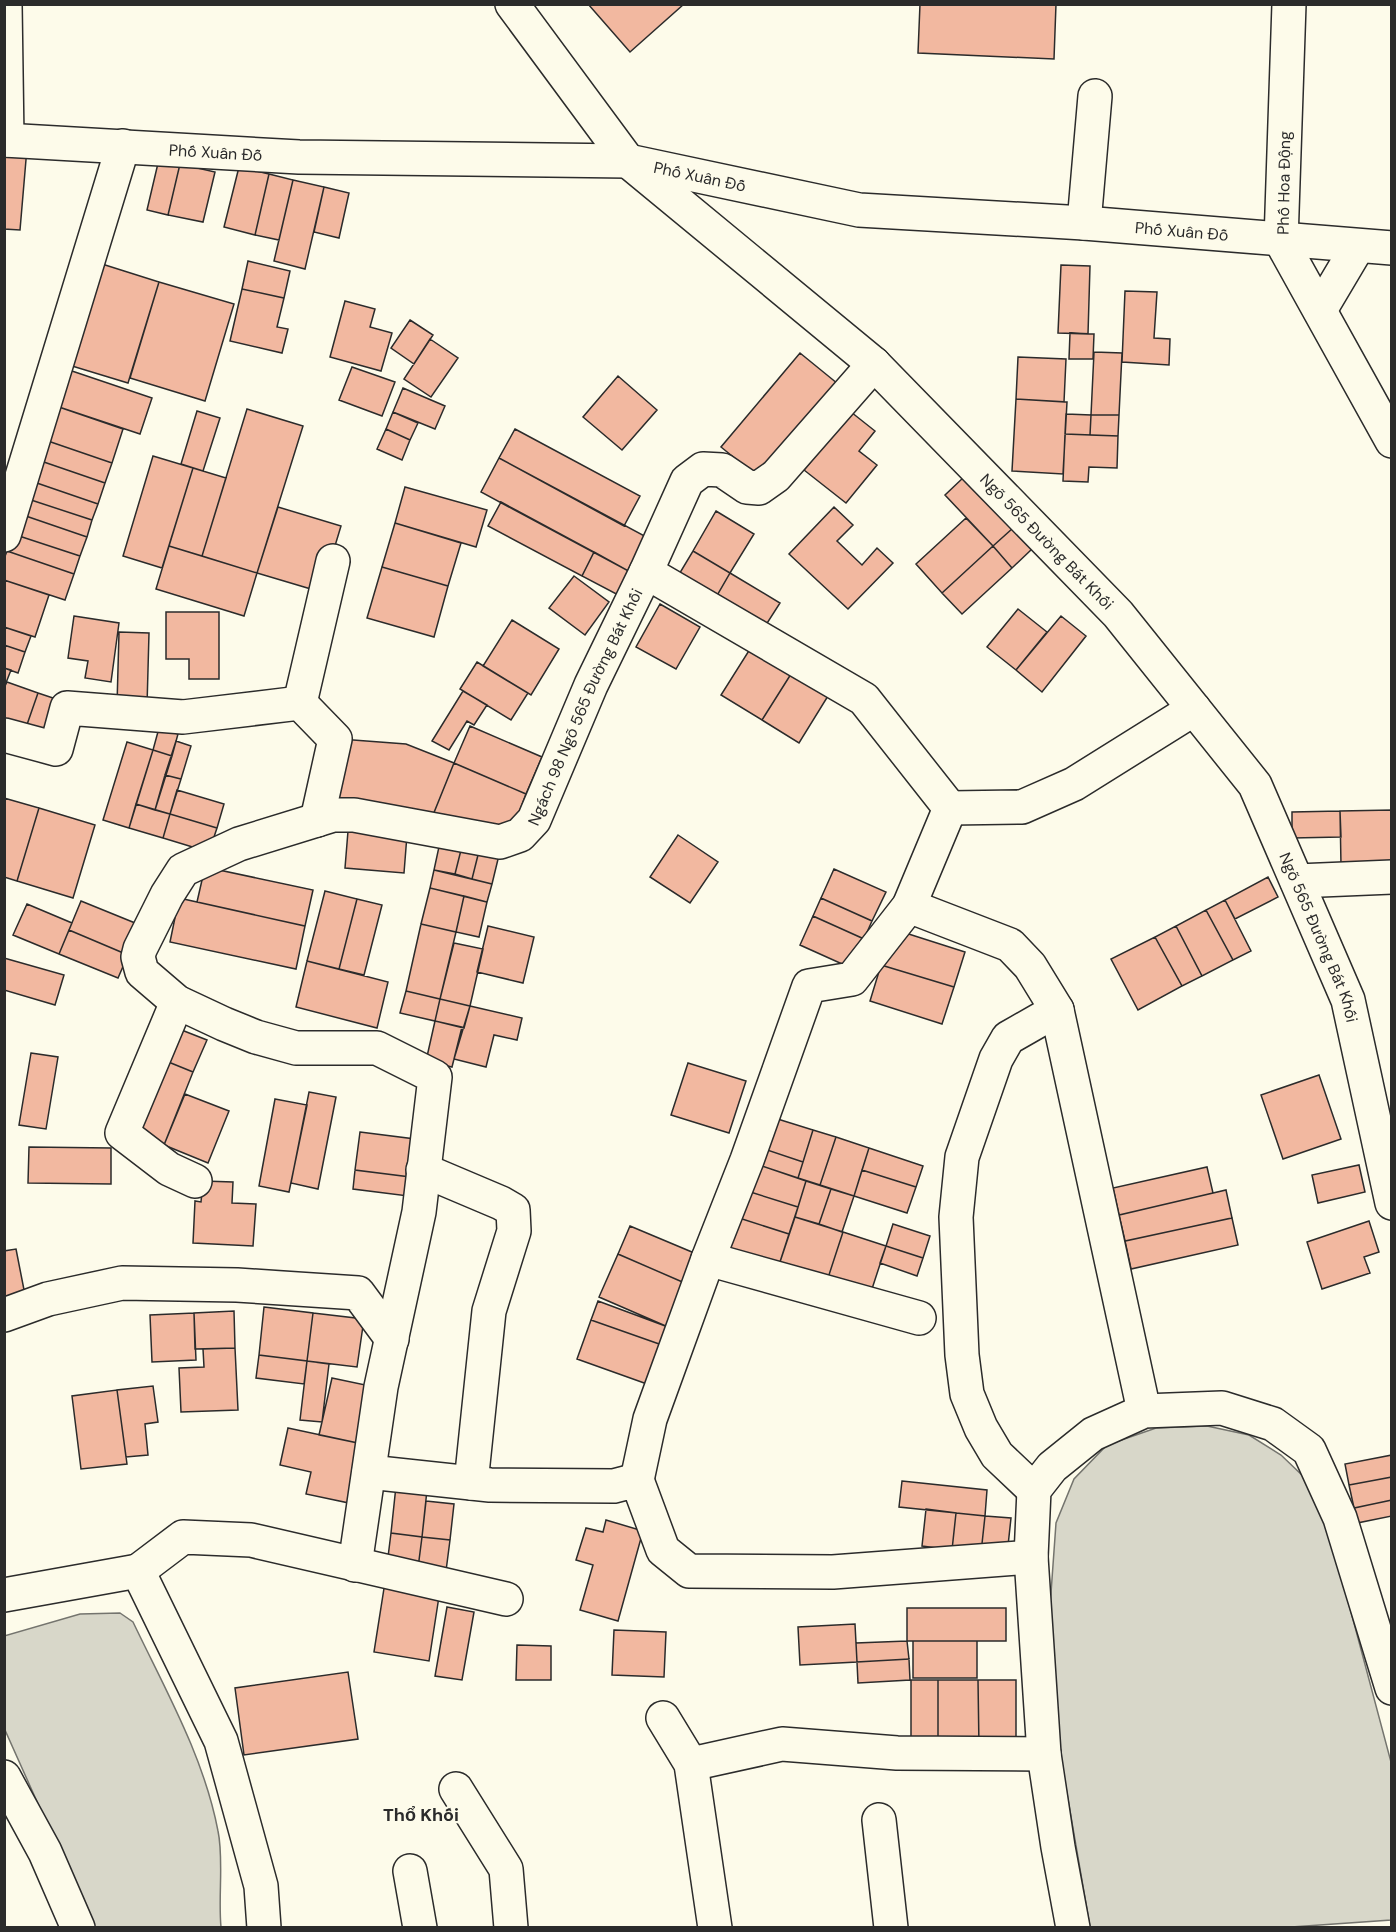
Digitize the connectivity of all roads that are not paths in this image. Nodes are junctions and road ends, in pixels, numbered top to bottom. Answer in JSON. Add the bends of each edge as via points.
{"nodes":[{"id":1,"x":5,"y":4,"type":"edge"},
{"id":2,"x":512,"y":4,"type":"edge"},
{"id":3,"x":1289,"y":4,"type":"edge"},
{"id":4,"x":1095,"y":96,"type":"dead end"},
{"id":5,"x":6,"y":140,"type":"edge"},
{"id":6,"x":123,"y":146,"type":"junction"},
{"id":7,"x":628,"y":161,"type":"junction"},
{"id":8,"x":1084,"y":223,"type":"junction"},
{"id":9,"x":1281,"y":241,"type":"junction"},
{"id":10,"x":1358,"y":246,"type":"junction"},
{"id":11,"x":1392,"y":248,"type":"edge"},
{"id":12,"x":1320,"y":310,"type":"junction"},
{"id":13,"x":874,"y":364,"type":"junction"},
{"id":14,"x":1392,"y":441,"type":"edge"},
{"id":15,"x":4,"y":535,"type":"edge"},
{"id":16,"x":333,"y":561,"type":"dead end"},
{"id":17,"x":646,"y":573,"type":"junction"},
{"id":18,"x":300,"y":703,"type":"junction"},
{"id":19,"x":1194,"y":710,"type":"junction"},
{"id":20,"x":4,"y":735,"type":"edge"},
{"id":21,"x":950,"y":808,"type":"junction"},
{"id":22,"x":317,"y":820,"type":"junction"},
{"id":23,"x":1392,"y":877,"type":"edge"},
{"id":24,"x":1297,"y":880,"type":"junction"},
{"id":25,"x":909,"y":906,"type":"junction"},
{"id":26,"x":177,"y":1002,"type":"junction"},
{"id":27,"x":1057,"y":1010,"type":"junction"},
{"id":28,"x":423,"y":1170,"type":"junction"},
{"id":29,"x":195,"y":1181,"type":"dead end"},
{"id":30,"x":1392,"y":1203,"type":"edge"},
{"id":31,"x":708,"y":1258,"type":"junction"},
{"id":32,"x":4,"y":1315,"type":"edge"},
{"id":33,"x":919,"y":1318,"type":"dead end"},
{"id":34,"x":392,"y":1339,"type":"junction"},
{"id":35,"x":1144,"y":1411,"type":"junction"},
{"id":36,"x":369,"y":1472,"type":"junction"},
{"id":37,"x":637,"y":1480,"type":"junction"},
{"id":38,"x":471,"y":1483,"type":"junction"},
{"id":39,"x":1034,"y":1490,"type":"junction"},
{"id":40,"x":1031,"y":1557,"type":"junction"},
{"id":41,"x":355,"y":1565,"type":"junction"},
{"id":42,"x":138,"y":1571,"type":"junction"},
{"id":43,"x":4,"y":1595,"type":"edge"},
{"id":44,"x":506,"y":1599,"type":"dead end"},
{"id":45,"x":1392,"y":1688,"type":"edge"},
{"id":46,"x":663,"y":1718,"type":"dead end"},
{"id":47,"x":1044,"y":1754,"type":"junction"},
{"id":48,"x":691,"y":1764,"type":"junction"},
{"id":49,"x":4,"y":1777,"type":"edge"},
{"id":50,"x":456,"y":1789,"type":"dead end"},
{"id":51,"x":879,"y":1820,"type":"dead end"},
{"id":52,"x":410,"y":1871,"type":"dead end"},
{"id":53,"x":78,"y":1928,"type":"edge"},
{"id":54,"x":264,"y":1928,"type":"edge"},
{"id":55,"x":420,"y":1928,"type":"edge"},
{"id":56,"x":511,"y":1928,"type":"edge"},
{"id":57,"x":715,"y":1928,"type":"edge"},
{"id":58,"x":891,"y":1928,"type":"edge"},
{"id":59,"x":1073,"y":1928,"type":"edge"}],
"edges":[{"from":1,"to":5,"type":"street"},
{"from":2,"to":7,"type":"street","name":"Ngõ 565 Đường Bát Khối"},
{"from":3,"to":9,"type":"street","name":"Phố Hoa Động"},
{"from":4,"to":8,"type":"street"},
{"from":5,"to":6,"type":"street","name":"Phố Xuân Đỗ"},
{"from":6,"to":7,"type":"street","name":"Phố Xuân Đỗ","via":[[299,157]]},
{"from":6,"to":15,"type":"street"},
{"from":7,"to":8,"type":"street","name":"Phố Xuân Đỗ","via":[[859,210]]},
{"from":7,"to":13,"type":"street","name":"Ngõ 565 Đường Bát Khối"},
{"from":8,"to":9,"type":"street","name":"Phố Xuân Đỗ"},
{"from":9,"to":10,"type":"street","name":"Phố Xuân Đỗ"},
{"from":9,"to":12,"type":"street","name":"Phố Hoa Động"},
{"from":10,"to":11,"type":"street","name":"Phố Xuân Đỗ"},
{"from":10,"to":12,"type":"street"},
{"from":12,"to":14,"type":"street","name":"Phố Hoa Động"},
{"from":13,"to":17,"type":"street","name":"Ngách 98 Ngõ 565 Đường Bát Khối","via":[[776,476],[759,489],[747,487],[722,470],[703,469],[687,481]]},
{"from":13,"to":19,"type":"street","name":"Ngõ 565 Đường Bát Khối","via":[[1118,615]]},
{"from":16,"to":18,"type":"street"},
{"from":17,"to":21,"type":"street","via":[[864,699]]},
{"from":17,"to":22,"type":"street","name":"Ngách 98 Ngõ 565 Đường Bát Khối","via":[[591,685],[534,820],[520,835],[500,842],[354,815]]},
{"from":18,"to":20,"type":"street","via":[[183,717],[67,708],[56,749]]},
{"from":18,"to":22,"type":"street","via":[[335,739]]},
{"from":19,"to":21,"type":"street","via":[[1074,784],[1022,807]]},
{"from":19,"to":24,"type":"street","name":"Ngõ 565 Đường Bát Khối","via":[[1255,785]]},
{"from":21,"to":25,"type":"street"},
{"from":22,"to":26,"type":"street","name":"Ngách 98 Ngõ 565 Đường Bát Khối","via":[[239,844],[183,870],[138,957],[142,972]]},
{"from":23,"to":24,"type":"street"},
{"from":24,"to":30,"type":"street","name":"Ngõ 565 Đường Bát Khối","via":[[1348,1000]]},
{"from":25,"to":27,"type":"street","via":[[1010,945],[1030,966]]},
{"from":25,"to":31,"type":"street","via":[[852,978],[809,986]]},
{"from":26,"to":28,"type":"street","via":[[256,1037],[296,1048],[377,1048],[435,1077]]},
{"from":26,"to":29,"type":"street","via":[[122,1133],[169,1169]]},
{"from":27,"to":35,"type":"street"},
{"from":27,"to":39,"type":"street","via":[[1008,1038],[996,1059],[962,1158],[956,1216],[967,1394],[997,1455]]},
{"from":28,"to":34,"type":"street","via":[[419,1212]]},
{"from":28,"to":38,"type":"street","via":[[513,1210],[514,1231],[489,1311]]},
{"from":31,"to":33,"type":"street"},
{"from":31,"to":37,"type":"street","via":[[650,1419]]},
{"from":32,"to":34,"type":"street","via":[[48,1299],[122,1284],[303,1289],[358,1293]]},
{"from":34,"to":36,"type":"street"},
{"from":35,"to":39,"type":"street","via":[[1093,1434],[1052,1467]]},
{"from":35,"to":45,"type":"street","via":[[1222,1408],[1273,1424],[1309,1450],[1340,1518]]},
{"from":36,"to":38,"type":"street"},
{"from":36,"to":41,"type":"street"},
{"from":37,"to":38,"type":"street","via":[[614,1486]]},
{"from":37,"to":40,"type":"street","via":[[663,1550],[689,1571],[832,1572]]},
{"from":39,"to":40,"type":"street"},
{"from":40,"to":47,"type":"street"},
{"from":41,"to":42,"type":"street","via":[[251,1540],[183,1537]]},
{"from":41,"to":44,"type":"street"},
{"from":42,"to":43,"type":"street"},
{"from":42,"to":54,"type":"street","via":[[221,1741],[261,1886]]},
{"from":46,"to":48,"type":"street"},
{"from":47,"to":48,"type":"street","via":[[897,1754],[782,1744]]},
{"from":47,"to":59,"type":"street"},
{"from":48,"to":57,"type":"street"},
{"from":49,"to":53,"type":"street","via":[[45,1852]]},
{"from":50,"to":56,"type":"street","via":[[506,1869]]},
{"from":51,"to":58,"type":"street"},
{"from":52,"to":55,"type":"street"}]}
